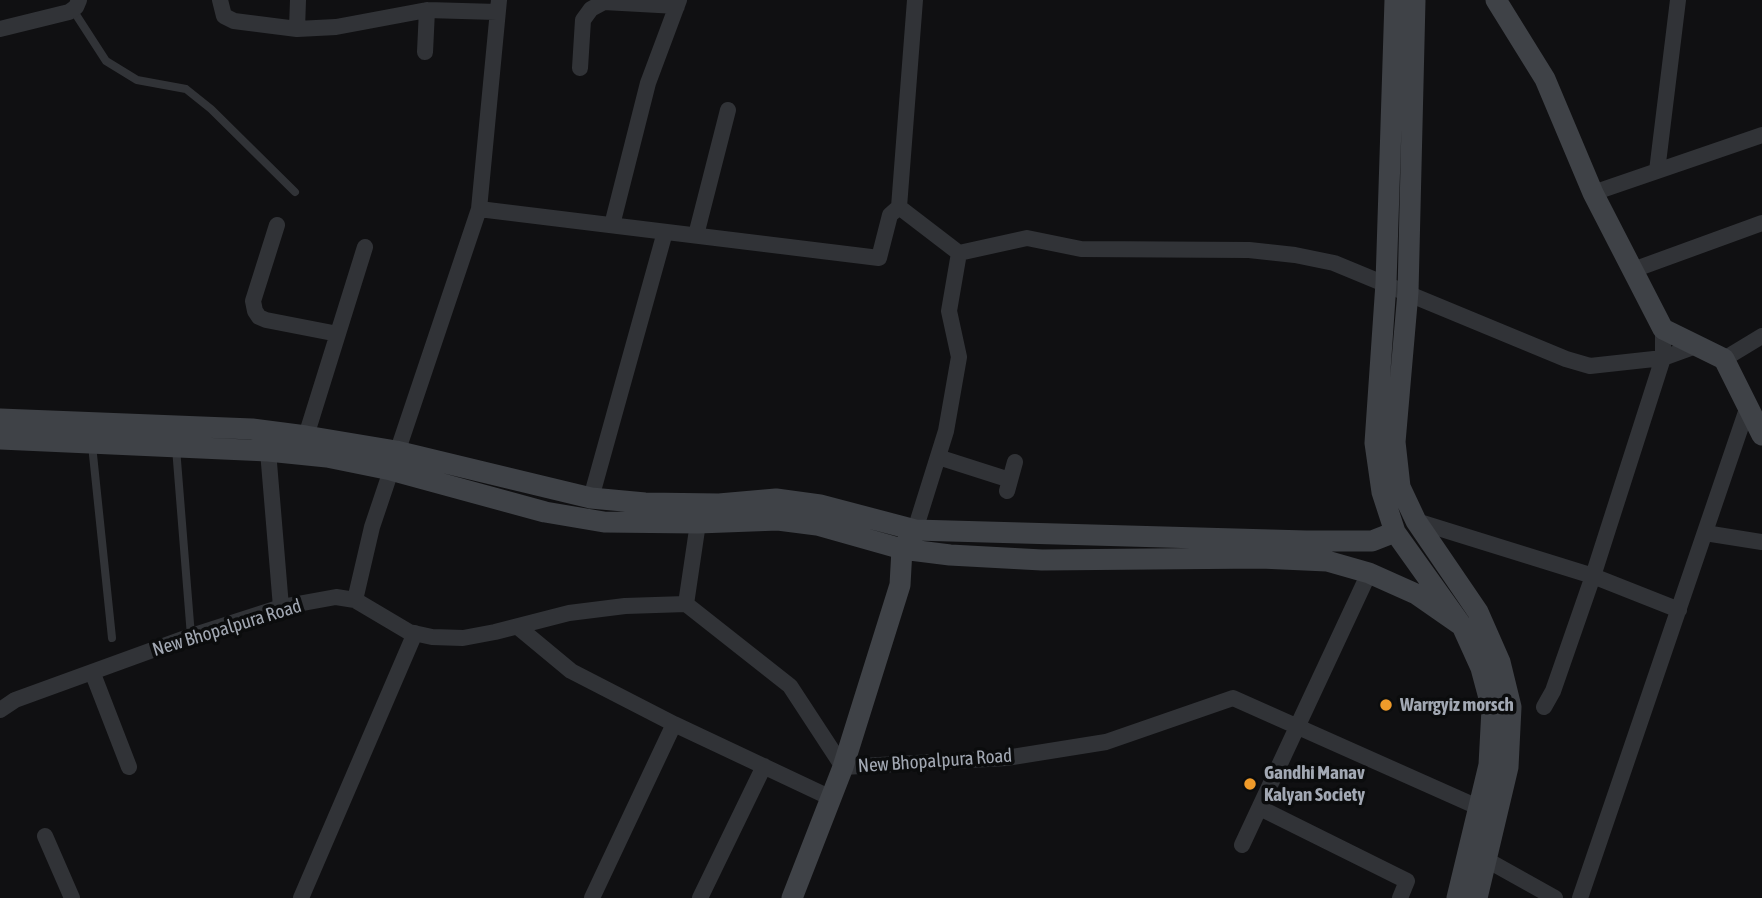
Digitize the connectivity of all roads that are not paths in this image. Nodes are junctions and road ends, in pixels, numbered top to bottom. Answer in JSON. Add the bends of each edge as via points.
{"nodes":[{"id":1,"x":220,"y":0,"type":"edge"},
{"id":2,"x":298,"y":0,"type":"edge"},
{"id":3,"x":915,"y":0,"type":"edge"},
{"id":4,"x":1395,"y":0,"type":"edge"},
{"id":5,"x":1415,"y":0,"type":"edge"},
{"id":6,"x":1496,"y":0,"type":"edge"},
{"id":7,"x":1678,"y":0,"type":"edge"},
{"id":8,"x":678,"y":3,"type":"edge"},
{"id":9,"x":76,"y":5,"type":"edge"},
{"id":10,"x":498,"y":6,"type":"edge"},
{"id":11,"x":427,"y":10,"type":"junction"},
{"id":12,"x":0,"y":29,"type":"edge"},
{"id":13,"x":297,"y":29,"type":"junction"},
{"id":14,"x":425,"y":52,"type":"dead end"},
{"id":15,"x":580,"y":68,"type":"dead end"},
{"id":16,"x":728,"y":110,"type":"dead end"},
{"id":17,"x":1761,"y":131,"type":"edge"},
{"id":18,"x":1657,"y":171,"type":"junction"},
{"id":19,"x":295,"y":192,"type":"dead end"},
{"id":20,"x":1593,"y":193,"type":"junction"},
{"id":21,"x":898,"y":207,"type":"junction"},
{"id":22,"x":479,"y":209,"type":"junction"},
{"id":23,"x":1762,"y":223,"type":"edge"},
{"id":24,"x":277,"y":225,"type":"dead end"},
{"id":25,"x":612,"y":225,"type":"junction"},
{"id":26,"x":664,"y":232,"type":"junction"},
{"id":27,"x":696,"y":234,"type":"junction"},
{"id":28,"x":365,"y":247,"type":"dead end"},
{"id":29,"x":958,"y":253,"type":"junction"},
{"id":30,"x":1633,"y":270,"type":"junction"},
{"id":31,"x":1386,"y":283,"type":"junction"},
{"id":32,"x":1408,"y":292,"type":"junction"},
{"id":33,"x":1663,"y":329,"type":"junction"},
{"id":34,"x":338,"y":334,"type":"junction"},
{"id":35,"x":1762,"y":336,"type":"edge"},
{"id":36,"x":1696,"y":346,"type":"junction"},
{"id":37,"x":1664,"y":358,"type":"junction"},
{"id":38,"x":1724,"y":359,"type":"junction"},
{"id":39,"x":1748,"y":407,"type":"junction"},
{"id":40,"x":0,"y":419,"type":"edge"},
{"id":41,"x":1762,"y":435,"type":"edge"},
{"id":42,"x":306,"y":436,"type":"junction"},
{"id":43,"x":0,"y":439,"type":"edge"},
{"id":44,"x":92,"y":445,"type":"junction"},
{"id":45,"x":176,"y":448,"type":"junction"},
{"id":46,"x":268,"y":451,"type":"junction"},
{"id":47,"x":938,"y":457,"type":"junction"},
{"id":48,"x":393,"y":461,"type":"junction"},
{"id":49,"x":1015,"y":462,"type":"dead end"},
{"id":50,"x":591,"y":498,"type":"junction"},
{"id":51,"x":1416,"y":521,"type":"junction"},
{"id":52,"x":698,"y":523,"type":"junction"},
{"id":53,"x":915,"y":530,"type":"junction"},
{"id":54,"x":1395,"y":532,"type":"junction"},
{"id":55,"x":1705,"y":533,"type":"junction"},
{"id":56,"x":1762,"y":542,"type":"edge"},
{"id":57,"x":902,"y":549,"type":"junction"},
{"id":58,"x":1369,"y":573,"type":"junction"},
{"id":59,"x":1593,"y":576,"type":"junction"},
{"id":60,"x":355,"y":600,"type":"junction"},
{"id":61,"x":686,"y":604,"type":"junction"},
{"id":62,"x":281,"y":607,"type":"junction"},
{"id":63,"x":1679,"y":610,"type":"junction"},
{"id":64,"x":518,"y":626,"type":"junction"},
{"id":65,"x":1462,"y":626,"type":"junction"},
{"id":66,"x":415,"y":633,"type":"junction"},
{"id":67,"x":191,"y":636,"type":"junction"},
{"id":68,"x":112,"y":638,"type":"dead end"},
{"id":69,"x":93,"y":674,"type":"junction"},
{"id":70,"x":1545,"y":707,"type":"dead end"},
{"id":71,"x":0,"y":710,"type":"edge"},
{"id":72,"x":674,"y":724,"type":"junction"},
{"id":73,"x":1297,"y":725,"type":"junction"},
{"id":74,"x":764,"y":766,"type":"junction"},
{"id":75,"x":129,"y":767,"type":"dead end"},
{"id":76,"x":843,"y":767,"type":"junction"},
{"id":77,"x":831,"y":798,"type":"junction"},
{"id":78,"x":1260,"y":808,"type":"junction"},
{"id":79,"x":1480,"y":808,"type":"junction"},
{"id":80,"x":46,"y":835,"type":"dead end"},
{"id":81,"x":1242,"y":845,"type":"dead end"},
{"id":82,"x":1478,"y":855,"type":"junction"},
{"id":83,"x":72,"y":898,"type":"edge"},
{"id":84,"x":301,"y":898,"type":"edge"},
{"id":85,"x":592,"y":898,"type":"edge"},
{"id":86,"x":700,"y":898,"type":"edge"},
{"id":87,"x":792,"y":898,"type":"edge"},
{"id":88,"x":1400,"y":898,"type":"edge"},
{"id":89,"x":1457,"y":898,"type":"edge"},
{"id":90,"x":1477,"y":898,"type":"edge"},
{"id":91,"x":1555,"y":898,"type":"edge"},
{"id":92,"x":1580,"y":898,"type":"edge"}],
"edges":[{"from":1,"to":13,"type":"street","via":[[224,16],[234,21]]},
{"from":2,"to":13,"type":"street"},
{"from":3,"to":21,"type":"street"},
{"from":4,"to":31,"type":"street"},
{"from":5,"to":32,"type":"street"},
{"from":6,"to":20,"type":"street","via":[[1545,79]]},
{"from":7,"to":18,"type":"street"},
{"from":8,"to":15,"type":"street","via":[[604,2],[591,9],[583,20]]},
{"from":8,"to":25,"type":"street","via":[[648,83]]},
{"from":9,"to":12,"type":"street"},
{"from":9,"to":19,"type":"lane","via":[[106,61],[137,80],[186,89]]},
{"from":10,"to":11,"type":"street"},
{"from":10,"to":22,"type":"street"},
{"from":11,"to":13,"type":"street","via":[[337,27]]},
{"from":11,"to":14,"type":"street"},
{"from":16,"to":27,"type":"street"},
{"from":17,"to":18,"type":"street"},
{"from":18,"to":20,"type":"street"},
{"from":20,"to":30,"type":"street"},
{"from":21,"to":27,"type":"street","via":[[890,215],[879,258]]},
{"from":21,"to":29,"type":"street"},
{"from":22,"to":25,"type":"street"},
{"from":22,"to":48,"type":"street"},
{"from":23,"to":30,"type":"street"},
{"from":24,"to":34,"type":"street","via":[[253,301],[255,311],[266,320]]},
{"from":25,"to":26,"type":"street"},
{"from":26,"to":27,"type":"street"},
{"from":26,"to":50,"type":"street"},
{"from":28,"to":34,"type":"street"},
{"from":29,"to":31,"type":"street","via":[[1027,239],[1080,248],[1250,250],[1334,263]]},
{"from":29,"to":47,"type":"street","via":[[949,311],[959,357]]},
{"from":30,"to":33,"type":"street"},
{"from":31,"to":32,"type":"street"},
{"from":31,"to":54,"type":"street","via":[[1375,443],[1382,492]]},
{"from":32,"to":37,"type":"street","via":[[1590,366]]},
{"from":32,"to":51,"type":"street","via":[[1395,442],[1400,487]]},
{"from":33,"to":36,"type":"street"},
{"from":33,"to":37,"type":"street"},
{"from":34,"to":42,"type":"street"},
{"from":35,"to":38,"type":"street"},
{"from":36,"to":37,"type":"street"},
{"from":36,"to":38,"type":"street"},
{"from":37,"to":59,"type":"street"},
{"from":38,"to":39,"type":"street"},
{"from":39,"to":41,"type":"street"},
{"from":39,"to":55,"type":"street"},
{"from":40,"to":42,"type":"street","via":[[252,429]]},
{"from":42,"to":48,"type":"street"},
{"from":43,"to":44,"type":"street"},
{"from":44,"to":45,"type":"street"},
{"from":44,"to":68,"type":"lane"},
{"from":45,"to":46,"type":"street"},
{"from":45,"to":67,"type":"lane"},
{"from":46,"to":48,"type":"street"},
{"from":46,"to":62,"type":"street"},
{"from":47,"to":49,"type":"street","via":[[1009,485]]},
{"from":47,"to":53,"type":"street"},
{"from":48,"to":50,"type":"street"},
{"from":48,"to":52,"type":"street","via":[[557,514],[604,522]]},
{"from":48,"to":60,"type":"street"},
{"from":50,"to":53,"type":"street","via":[[719,504],[776,499],[820,505]]},
{"from":51,"to":59,"type":"street"},
{"from":51,"to":82,"type":"street","via":[[1478,612],[1500,662],[1511,707],[1508,767]]},
{"from":52,"to":57,"type":"street","via":[[791,521]]},
{"from":52,"to":61,"type":"street"},
{"from":53,"to":54,"type":"street","via":[[1306,541],[1372,541]]},
{"from":53,"to":57,"type":"street"},
{"from":54,"to":65,"type":"street"},
{"from":55,"to":56,"type":"street"},
{"from":55,"to":63,"type":"street"},
{"from":57,"to":58,"type":"street","via":[[1042,559],[1314,560]]},
{"from":57,"to":76,"type":"street","via":[[900,585]]},
{"from":58,"to":65,"type":"street","via":[[1416,594]]},
{"from":58,"to":73,"type":"street"},
{"from":59,"to":63,"type":"street"},
{"from":59,"to":70,"type":"street"},
{"from":60,"to":62,"type":"street","name":"New Bhopalpura Road","via":[[336,597]]},
{"from":60,"to":66,"type":"street","name":"New Bhopalpura Road"},
{"from":61,"to":64,"type":"street","name":"New Bhopalpura Road","via":[[569,613]]},
{"from":61,"to":76,"type":"street","name":"New Bhopalpura Road","via":[[790,686]]},
{"from":62,"to":67,"type":"street","name":"New Bhopalpura Road"},
{"from":63,"to":92,"type":"street"},
{"from":64,"to":66,"type":"street","name":"New Bhopalpura Road","via":[[463,638]]},
{"from":64,"to":72,"type":"street","via":[[571,671]]},
{"from":65,"to":79,"type":"street","via":[[1481,668],[1492,709],[1489,765]]},
{"from":66,"to":84,"type":"street"},
{"from":67,"to":69,"type":"street","name":"New Bhopalpura Road"},
{"from":69,"to":71,"type":"street","name":"New Bhopalpura Road","via":[[15,700]]},
{"from":69,"to":75,"type":"street"},
{"from":72,"to":74,"type":"street"},
{"from":72,"to":85,"type":"street"},
{"from":73,"to":76,"type":"street","name":"New Bhopalpura Road","via":[[1233,698],[1106,742],[1006,758]]},
{"from":73,"to":78,"type":"street"},
{"from":73,"to":79,"type":"street","name":"New Bhopalpura Road"},
{"from":74,"to":77,"type":"street"},
{"from":74,"to":86,"type":"street"},
{"from":76,"to":77,"type":"street"},
{"from":77,"to":87,"type":"street"},
{"from":78,"to":81,"type":"street"},
{"from":78,"to":88,"type":"street","via":[[1407,881]]},
{"from":79,"to":82,"type":"street"},
{"from":80,"to":83,"type":"street"},
{"from":82,"to":89,"type":"street"},
{"from":82,"to":90,"type":"street"},
{"from":82,"to":91,"type":"street"}]}
